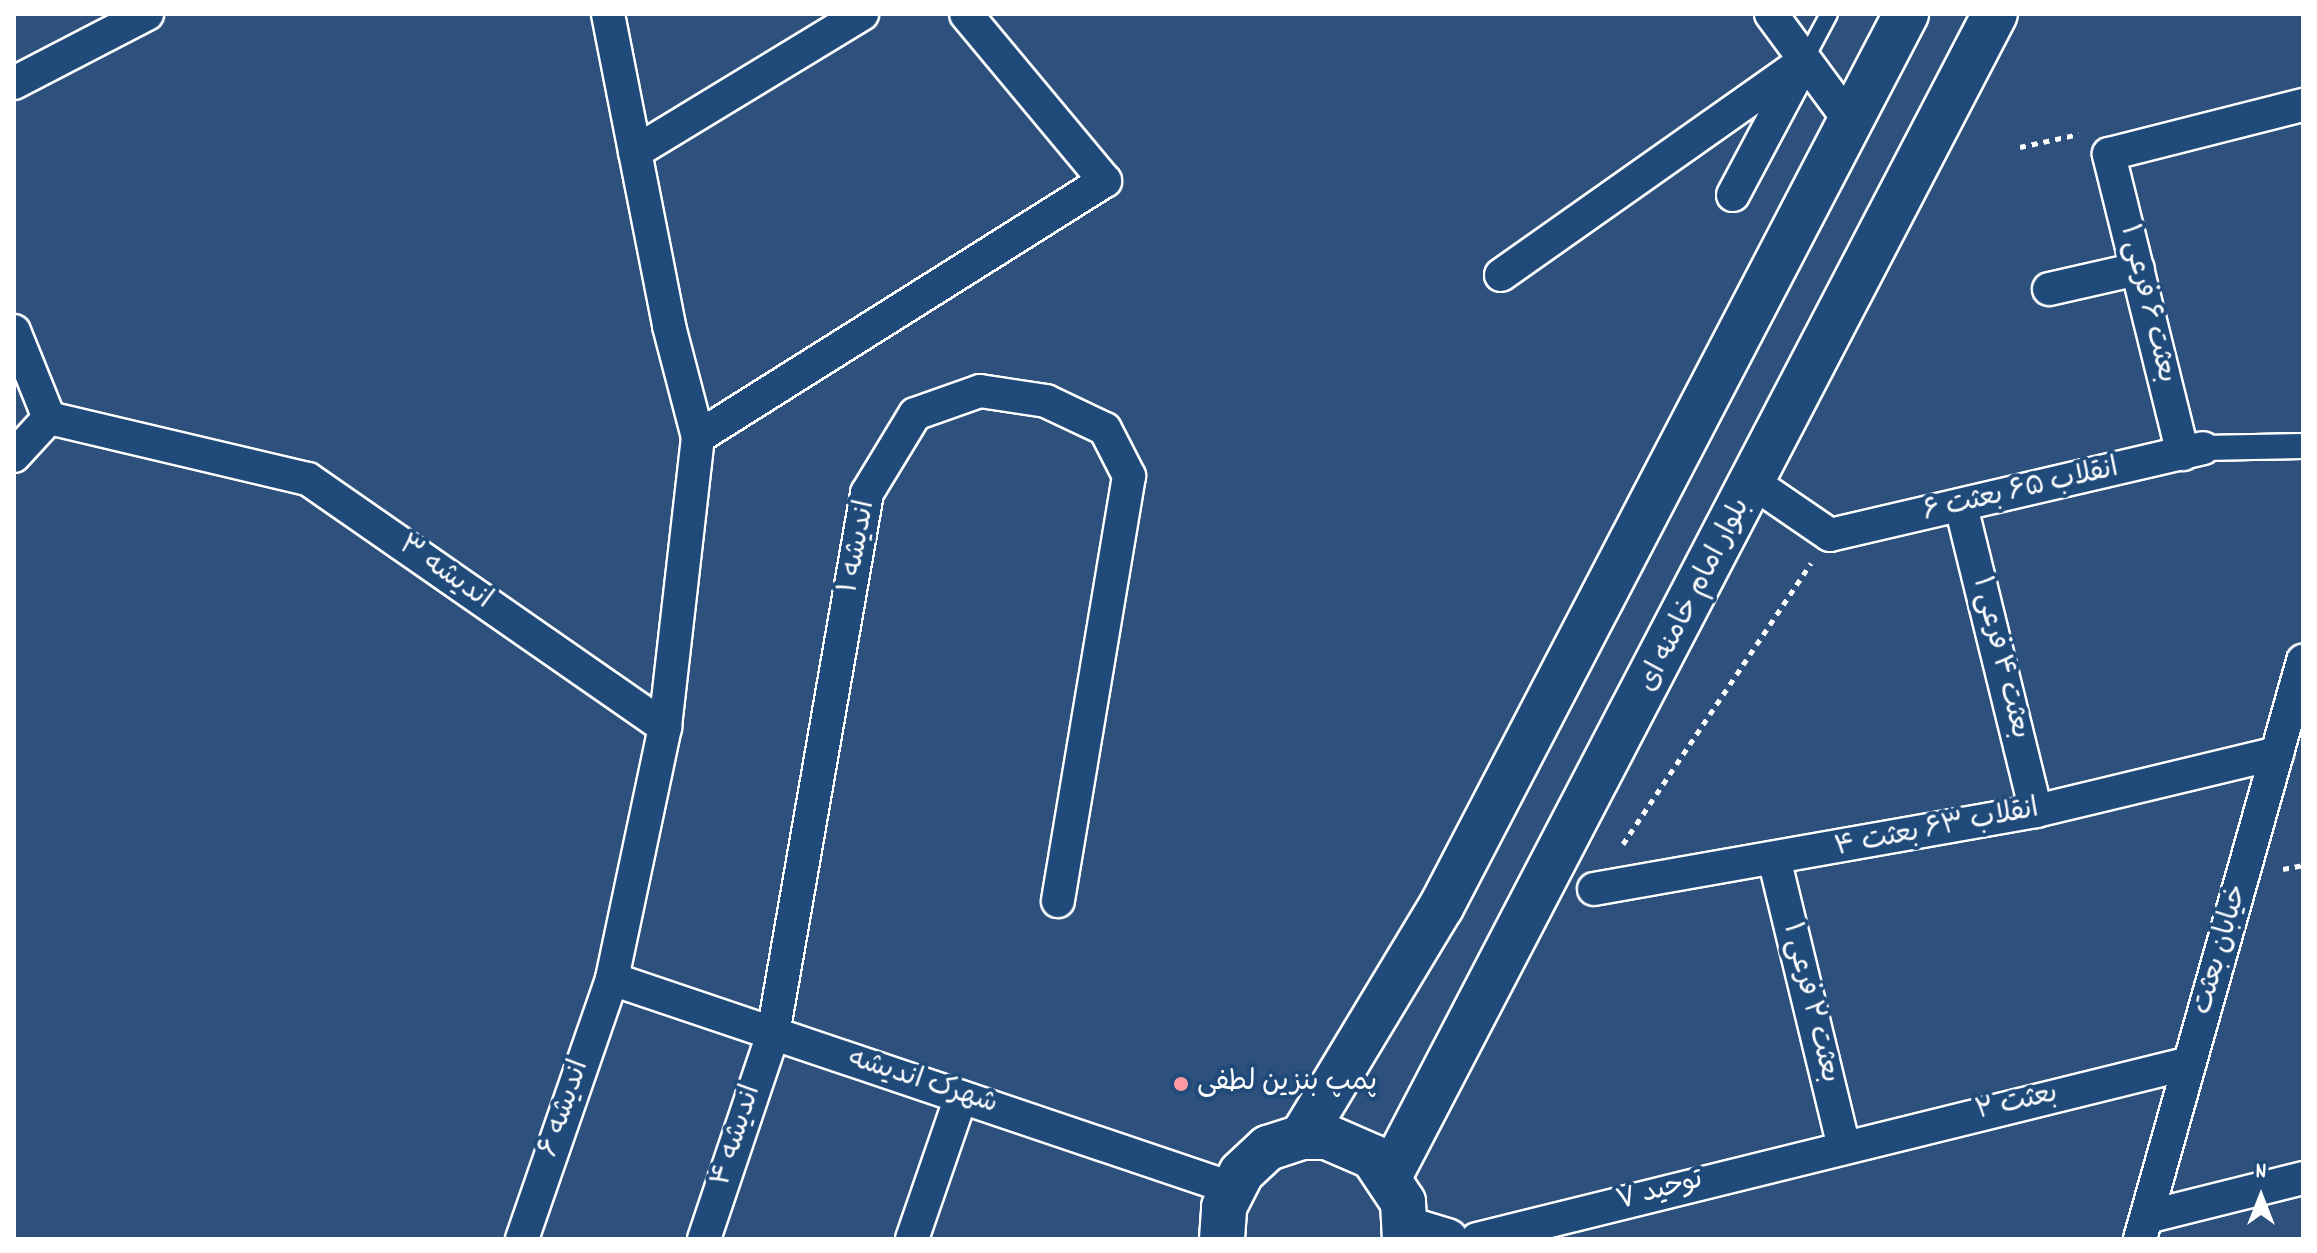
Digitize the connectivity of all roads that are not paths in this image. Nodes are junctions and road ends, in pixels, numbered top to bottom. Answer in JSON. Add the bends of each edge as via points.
{"nodes":[{"id":1,"x":147,"y":14,"type":"edge"},
{"id":2,"x":608,"y":14,"type":"edge"},
{"id":3,"x":862,"y":14,"type":"edge"},
{"id":4,"x":966,"y":14,"type":"edge"},
{"id":5,"x":1771,"y":14,"type":"edge"},
{"id":6,"x":1829,"y":14,"type":"edge"},
{"id":7,"x":1906,"y":14,"type":"edge"},
{"id":8,"x":1995,"y":14,"type":"edge"},
{"id":9,"x":1804,"y":61,"type":"junction"},
{"id":10,"x":14,"y":83,"type":"edge"},
{"id":11,"x":2303,"y":105,"type":"edge"},
{"id":12,"x":1850,"y":121,"type":"junction"},
{"id":13,"x":635,"y":152,"type":"junction"},
{"id":14,"x":1733,"y":195,"type":"dead end"},
{"id":15,"x":2138,"y":269,"type":"junction"},
{"id":16,"x":1501,"y":275,"type":"dead end"},
{"id":17,"x":2049,"y":289,"type":"dead end"},
{"id":18,"x":14,"y":331,"type":"edge"},
{"id":19,"x":49,"y":418,"type":"junction"},
{"id":20,"x":698,"y":437,"type":"junction"},
{"id":21,"x":2303,"y":446,"type":"edge"},
{"id":22,"x":2193,"y":451,"type":"junction"},
{"id":23,"x":14,"y":456,"type":"edge"},
{"id":24,"x":1754,"y":483,"type":"junction"},
{"id":25,"x":1961,"y":506,"type":"junction"},
{"id":26,"x":2303,"y":661,"type":"edge"},
{"id":27,"x":2298,"y":696,"type":"edge"},
{"id":28,"x":665,"y":727,"type":"junction"},
{"id":29,"x":2277,"y":753,"type":"junction"},
{"id":30,"x":2036,"y":811,"type":"junction"},
{"id":31,"x":1775,"y":862,"type":"junction"},
{"id":32,"x":1594,"y":889,"type":"road end"},
{"id":33,"x":1058,"y":901,"type":"dead end"},
{"id":34,"x":612,"y":979,"type":"junction"},
{"id":35,"x":773,"y":1034,"type":"junction"},
{"id":36,"x":2190,"y":1063,"type":"junction"},
{"id":37,"x":961,"y":1097,"type":"junction"},
{"id":38,"x":1302,"y":1137,"type":"junction"},
{"id":39,"x":1843,"y":1144,"type":"junction"},
{"id":40,"x":1390,"y":1175,"type":"junction"},
{"id":41,"x":2303,"y":1178,"type":"edge"},
{"id":42,"x":1231,"y":1188,"type":"junction"},
{"id":43,"x":2144,"y":1228,"type":"edge"},
{"id":44,"x":1420,"y":1235,"type":"edge"},
{"id":45,"x":522,"y":1239,"type":"edge"},
{"id":46,"x":704,"y":1239,"type":"edge"},
{"id":47,"x":912,"y":1239,"type":"edge"},
{"id":48,"x":1222,"y":1239,"type":"edge"},
{"id":49,"x":1477,"y":1239,"type":"edge"}],
"edges":[{"from":1,"to":10,"type":"street"},
{"from":2,"to":13,"type":"street"},
{"from":3,"to":13,"type":"street"},
{"from":4,"to":20,"type":"street","via":[[1105,181]]},
{"from":5,"to":9,"type":"street"},
{"from":6,"to":9,"type":"lane"},
{"from":7,"to":12,"type":"main road"},
{"from":8,"to":24,"type":"main road","name":"بلوار امام خامنه ای"},
{"from":9,"to":12,"type":"street"},
{"from":9,"to":14,"type":"street"},
{"from":9,"to":16,"type":"street"},
{"from":11,"to":15,"type":"street","name":"بعثت ۶ فرعی ۱","via":[[2109,154]]},
{"from":12,"to":38,"type":"main road","via":[[1441,907]]},
{"from":13,"to":20,"type":"street"},
{"from":15,"to":17,"type":"street"},
{"from":15,"to":22,"type":"street","name":"بعثت ۶ فرعی ۱"},
{"from":18,"to":19,"type":"street"},
{"from":19,"to":23,"type":"street"},
{"from":19,"to":28,"type":"street","name":"اندیشه ۳","via":[[308,479]]},
{"from":20,"to":28,"type":"street"},
{"from":21,"to":22,"type":"street","name":"انقلاب ۶۵ بعثت ۶"},
{"from":22,"to":25,"type":"street","name":"انقلاب ۶۵ بعثت ۶"},
{"from":24,"to":25,"type":"street","name":"انقلاب ۶۵ بعثت ۶","via":[[1830,535]]},
{"from":24,"to":40,"type":"main road","name":"بلوار امام خامنه ای"},
{"from":25,"to":30,"type":"street","name":"بعثت ۴ فرعی ۱"},
{"from":26,"to":27,"type":"street","name":"خیابان بعثت"},
{"from":27,"to":29,"type":"street","name":"خیابان بعثت"},
{"from":28,"to":34,"type":"street"},
{"from":29,"to":30,"type":"street","name":"انقلاب ۶۳ بعثت ۴"},
{"from":29,"to":36,"type":"street","name":"خیابان بعثت"},
{"from":30,"to":31,"type":"street","name":"انقلاب ۶۳ بعثت ۴"},
{"from":31,"to":32,"type":"street","name":"انقلاب ۶۳ بعثت ۴"},
{"from":31,"to":39,"type":"street","name":"بعثت ۲ فرعی ۱"},
{"from":33,"to":35,"type":"street","name":"اندیشه ۱","via":[[1129,476],[1105,429],[1046,401],[980,391],[915,414],[867,493]]},
{"from":34,"to":35,"type":"street","name":"شهرک اندیشه"},
{"from":34,"to":45,"type":"street","name":"اندیشه ۶"},
{"from":35,"to":37,"type":"street","name":"شهرک اندیشه"},
{"from":35,"to":46,"type":"street","name":"اندیشه ۴"},
{"from":36,"to":39,"type":"street","name":"بعثت ۲"},
{"from":36,"to":43,"type":"street","name":"خیابان بعثت"},
{"from":37,"to":42,"type":"street","name":"شهرک اندیشه"},
{"from":37,"to":47,"type":"street"},
{"from":38,"to":40,"type":"main road","via":[[1352,1144]]},
{"from":38,"to":42,"type":"main road","via":[[1268,1148]]},
{"from":39,"to":49,"type":"street","name":"توحید ۷"},
{"from":40,"to":44,"type":"main road"},
{"from":41,"to":43,"type":"street"},
{"from":42,"to":48,"type":"main road"}]}
